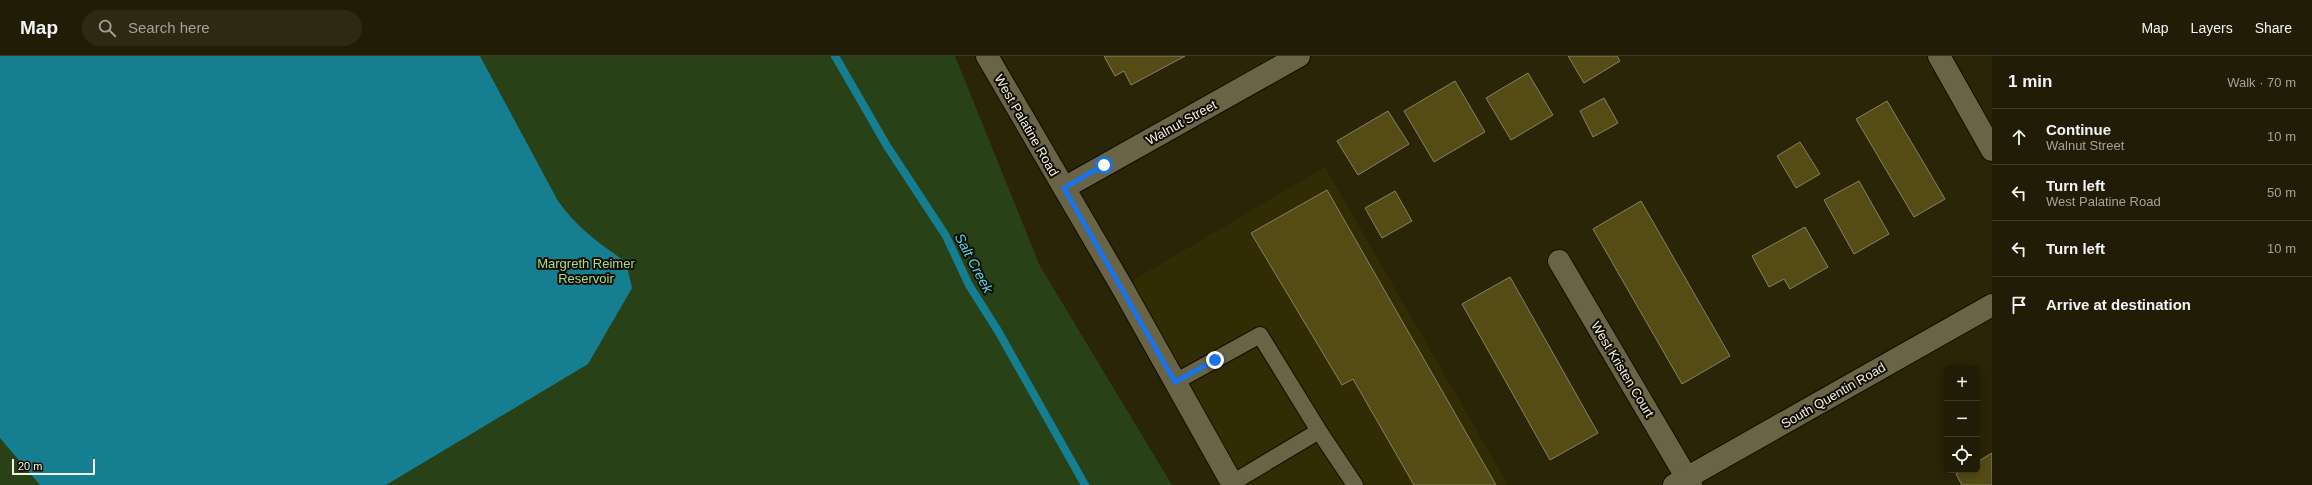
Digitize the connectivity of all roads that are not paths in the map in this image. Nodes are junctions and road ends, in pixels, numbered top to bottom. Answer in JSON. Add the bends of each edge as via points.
{"nodes":[{"id":1,"x":987,"y":56,"type":"edge"},
{"id":2,"x":1299,"y":56,"type":"edge"},
{"id":3,"x":1938,"y":56,"type":"edge"},
{"id":4,"x":1992,"y":150,"type":"edge"},
{"id":5,"x":1064,"y":188,"type":"junction"},
{"id":6,"x":1559,"y":261,"type":"dead end"},
{"id":7,"x":1992,"y":304,"type":"edge"},
{"id":8,"x":1175,"y":382,"type":"junction"},
{"id":9,"x":1319,"y":431,"type":"junction"},
{"id":10,"x":1684,"y":483,"type":"edge"},
{"id":11,"x":1233,"y":484,"type":"edge"},
{"id":12,"x":1355,"y":485,"type":"edge"}],
"edges":[{"from":1,"to":5,"type":"main road","name":"West Palatine Road"},
{"from":2,"to":5,"type":"main road","name":"Walnut Street"},
{"from":3,"to":4,"type":"main road"},
{"from":5,"to":8,"type":"main road","name":"West Palatine Road"},
{"from":6,"to":10,"type":"main road","name":"West Kristen Court"},
{"from":7,"to":10,"type":"main road","name":"South Quentin Road"},
{"from":8,"to":9,"type":"lane","via":[[1260,335]]},
{"from":8,"to":11,"type":"main road","name":"West Palatine Road"},
{"from":9,"to":11,"type":"lane"},
{"from":9,"to":12,"type":"lane"}]}
